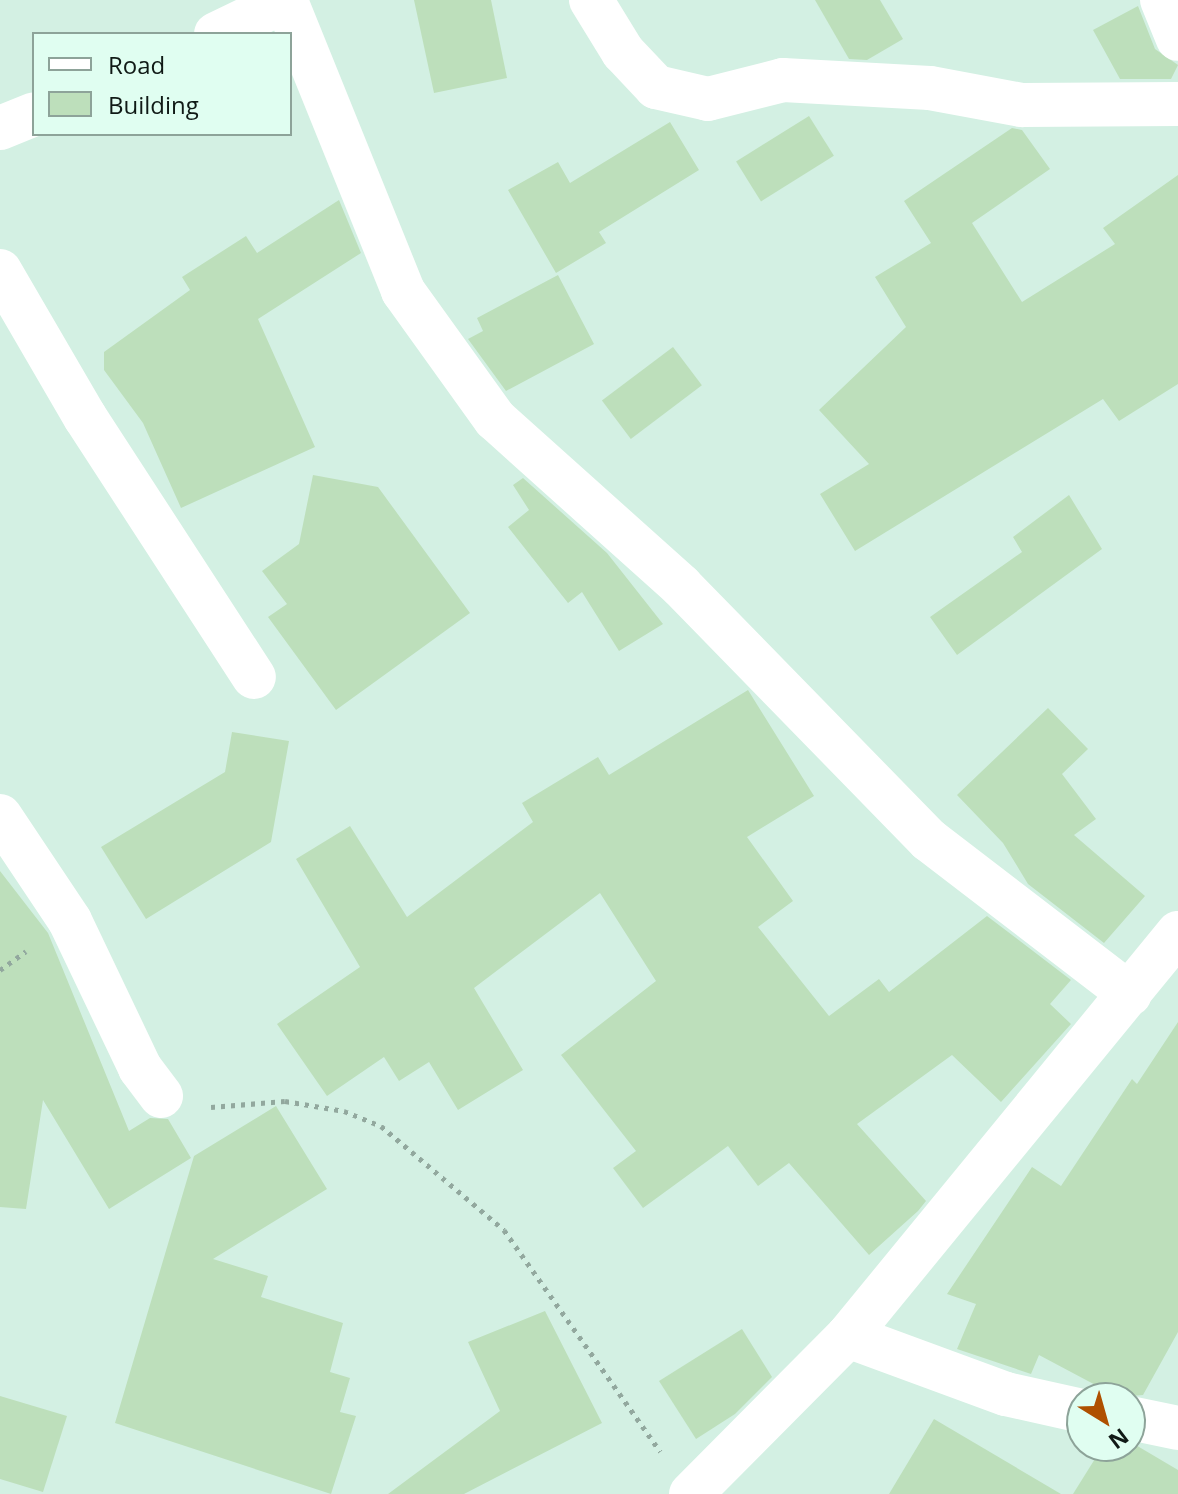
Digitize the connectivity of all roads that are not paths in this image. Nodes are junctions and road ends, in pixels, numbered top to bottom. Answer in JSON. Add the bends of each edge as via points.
{"nodes":[{"id":1,"x":286,"y":0,"type":"edge"},
{"id":2,"x":591,"y":0,"type":"edge"},
{"id":3,"x":1162,"y":0,"type":"edge"},
{"id":4,"x":220,"y":32,"type":"edge"},
{"id":5,"x":1178,"y":39,"type":"edge"},
{"id":6,"x":1178,"y":104,"type":"edge"},
{"id":7,"x":32,"y":115,"type":"edge"},
{"id":8,"x":0,"y":128,"type":"edge"},
{"id":9,"x":0,"y":271,"type":"edge"},
{"id":10,"x":254,"y":677,"type":"dead end"},
{"id":11,"x":0,"y":816,"type":"edge"},
{"id":12,"x":1178,"y":933,"type":"edge"},
{"id":13,"x":1130,"y":994,"type":"junction"},
{"id":14,"x":161,"y":1096,"type":"road end"},
{"id":15,"x":848,"y":1336,"type":"junction"},
{"id":16,"x":1066,"y":1407,"type":"edge"},
{"id":17,"x":1146,"y":1421,"type":"edge"},
{"id":18,"x":1178,"y":1428,"type":"edge"},
{"id":19,"x":691,"y":1494,"type":"edge"}],
"edges":[{"from":1,"to":4,"type":"street"},
{"from":1,"to":13,"type":"street","via":[[349,149],[384,254],[439,346],[495,419],[681,586],[929,840]]},
{"from":2,"to":6,"type":"street","via":[[623,52],[656,87],[708,99],[783,80],[930,88],[1022,105]]},
{"from":3,"to":5,"type":"street"},
{"from":7,"to":8,"type":"street"},
{"from":9,"to":10,"type":"street","via":[[85,417]]},
{"from":11,"to":14,"type":"street","via":[[70,921],[140,1068]]},
{"from":12,"to":13,"type":"street"},
{"from":13,"to":15,"type":"street"},
{"from":15,"to":16,"type":"street","via":[[1006,1394]]},
{"from":15,"to":19,"type":"street"},
{"from":17,"to":18,"type":"street"}]}
